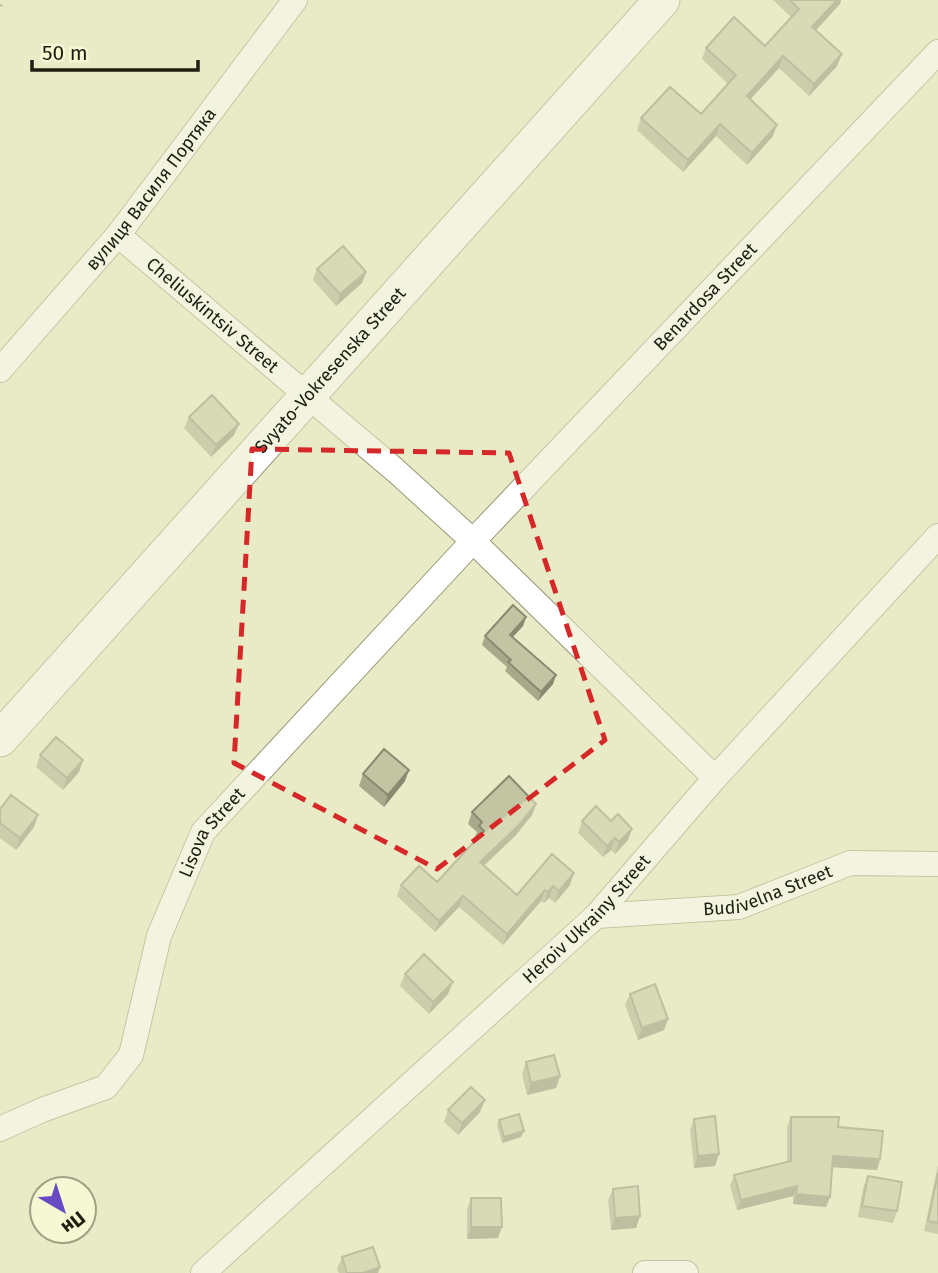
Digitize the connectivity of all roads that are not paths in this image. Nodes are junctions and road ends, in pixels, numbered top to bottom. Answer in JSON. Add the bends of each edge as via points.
{"nodes":[{"id":1,"x":295,"y":0,"type":"edge"},
{"id":2,"x":662,"y":0,"type":"edge"},
{"id":3,"x":938,"y":52,"type":"edge"},
{"id":4,"x":118,"y":235,"type":"junction"},
{"id":5,"x":0,"y":370,"type":"edge"},
{"id":6,"x":307,"y":397,"type":"junction"},
{"id":7,"x":938,"y":536,"type":"edge"},
{"id":8,"x":473,"y":541,"type":"junction"},
{"id":9,"x":0,"y":739,"type":"edge"},
{"id":10,"x":715,"y":778,"type":"junction"},
{"id":11,"x":938,"y":864,"type":"edge"},
{"id":12,"x":596,"y":916,"type":"junction"},
{"id":13,"x":0,"y":1129,"type":"edge"},
{"id":14,"x":203,"y":1273,"type":"edge"},
{"id":15,"x":645,"y":1273,"type":"edge"},
{"id":16,"x":686,"y":1273,"type":"edge"}],
"edges":[{"from":1,"to":4,"type":"street","name":"вулиця Василя Портяка"},
{"from":2,"to":6,"type":"street","name":"Svyato-Vokresenska Street"},
{"from":3,"to":8,"type":"street","name":"Benardosa Street"},
{"from":4,"to":5,"type":"street","name":"вулиця Василя Портяка"},
{"from":4,"to":6,"type":"street","name":"Cheliuskintsiv Street"},
{"from":6,"to":8,"type":"street","name":"Cheliuskintsiv Street"},
{"from":6,"to":9,"type":"street","name":"Svyato-Vokresenska Street"},
{"from":7,"to":10,"type":"street","name":"Heroiv Ukrainy Street"},
{"from":8,"to":10,"type":"street","name":"Cheliuskintsiv Street"},
{"from":8,"to":13,"type":"street","name":"Lisova Street","via":[[202,832],[159,936],[131,1055],[106,1087]]},
{"from":10,"to":12,"type":"street","name":"Heroiv Ukrainy Street"},
{"from":11,"to":12,"type":"street","name":"Budivelna Street","via":[[850,863],[738,907]]},
{"from":12,"to":14,"type":"street","name":"Heroiv Ukrainy Street"},
{"from":15,"to":16,"type":"street"}]}
